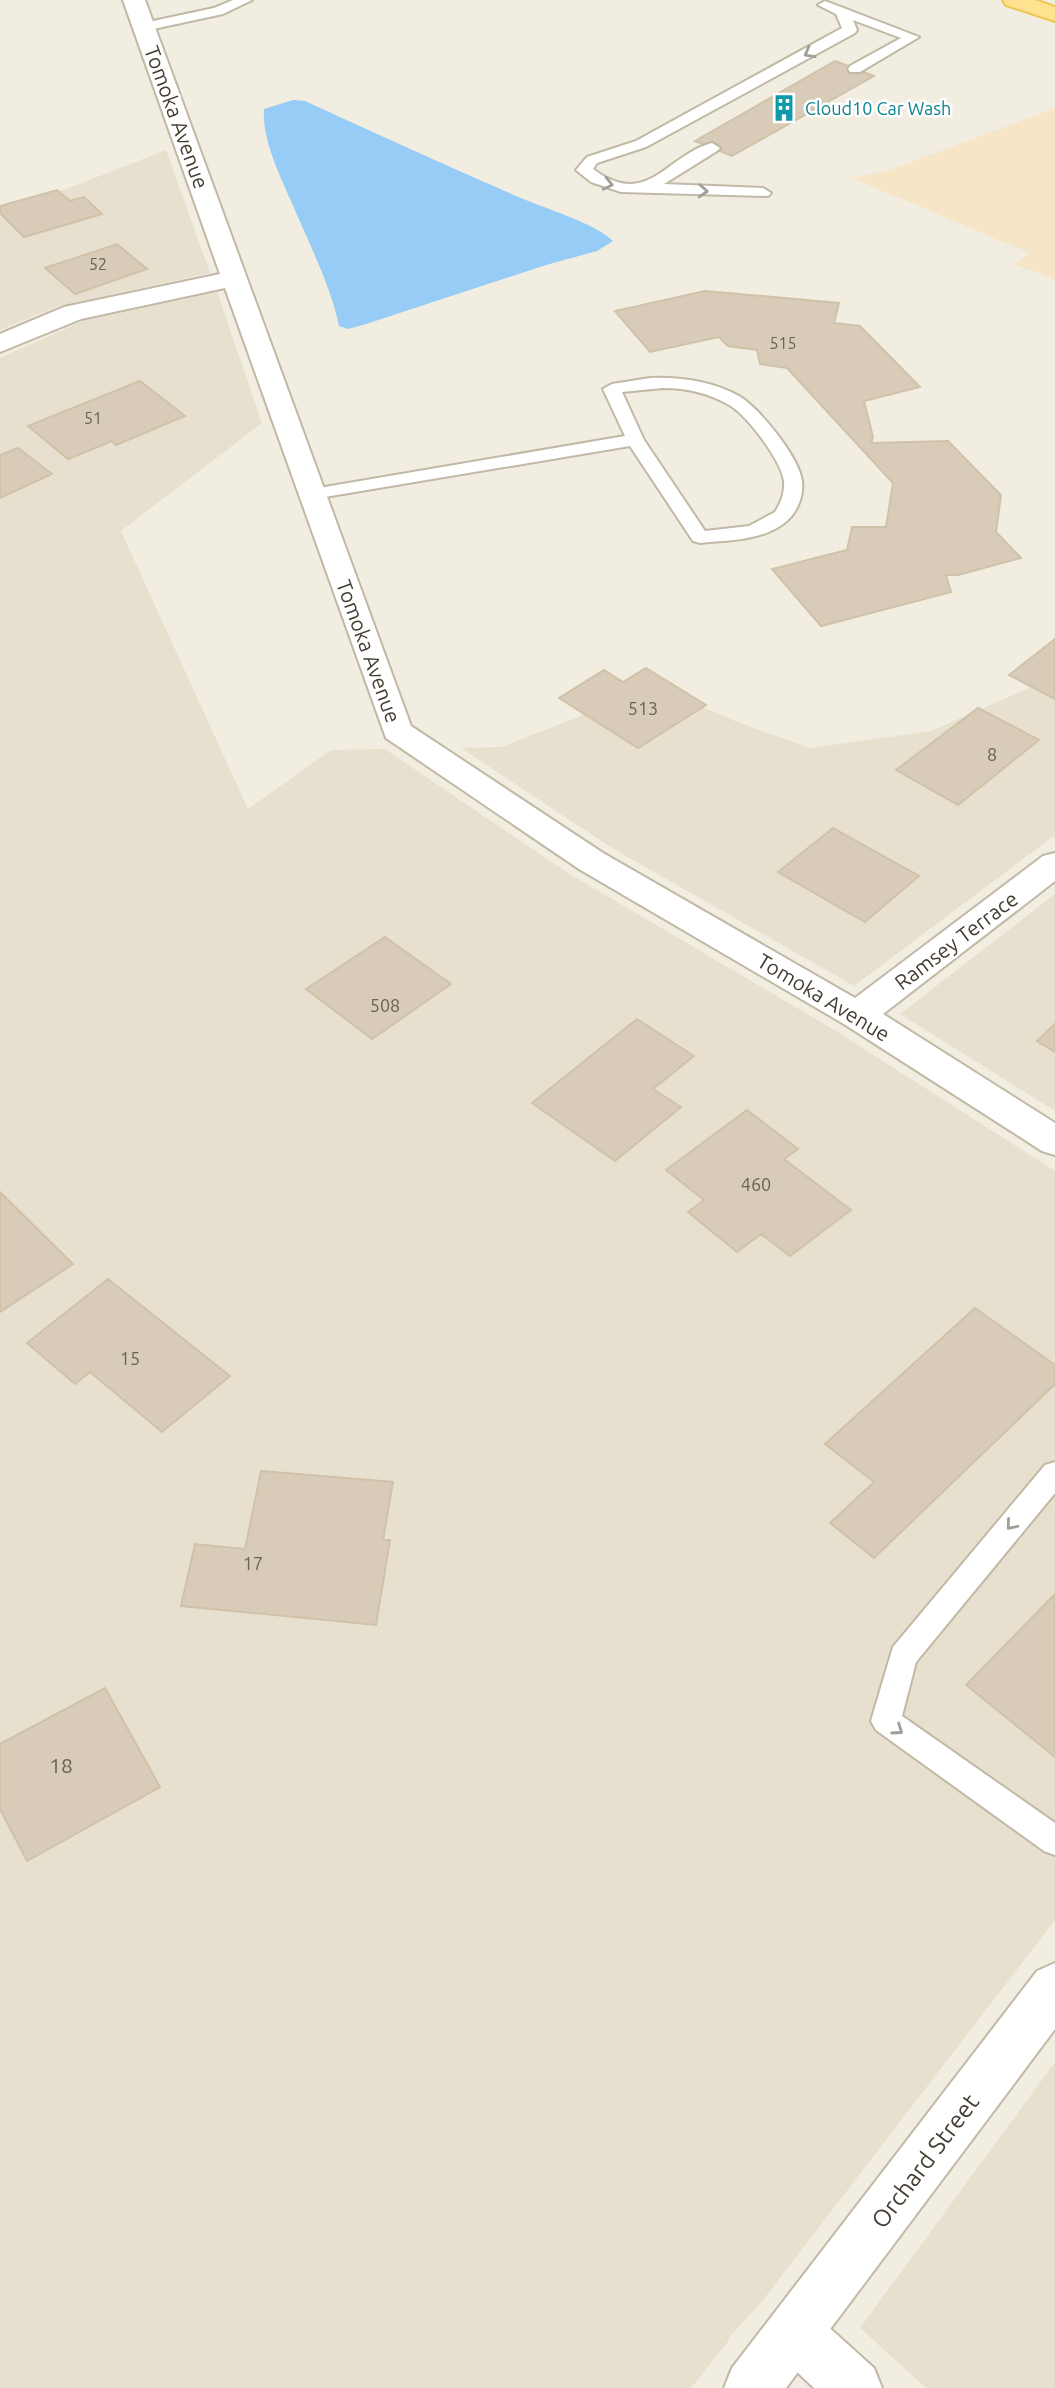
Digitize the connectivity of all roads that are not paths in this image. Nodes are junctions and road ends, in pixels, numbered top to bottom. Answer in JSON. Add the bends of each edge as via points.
{"nodes":[{"id":1,"x":245,"y":0,"type":"edge"},
{"id":2,"x":1014,"y":0,"type":"edge"},
{"id":3,"x":828,"y":4,"type":"edge"},
{"id":4,"x":139,"y":14,"type":"edge"},
{"id":5,"x":1055,"y":14,"type":"edge"},
{"id":6,"x":855,"y":69,"type":"dead end"},
{"id":7,"x":712,"y":148,"type":"dead end"},
{"id":8,"x":643,"y":188,"type":"junction"},
{"id":9,"x":763,"y":193,"type":"dead end"},
{"id":10,"x":236,"y":278,"type":"junction"},
{"id":11,"x":0,"y":344,"type":"edge"},
{"id":12,"x":635,"y":440,"type":"junction"},
{"id":13,"x":313,"y":494,"type":"junction"},
{"id":14,"x":1055,"y":864,"type":"edge"},
{"id":15,"x":857,"y":1015,"type":"junction"},
{"id":16,"x":1055,"y":1140,"type":"edge"},
{"id":17,"x":1055,"y":1473,"type":"edge"},
{"id":18,"x":1055,"y":1841,"type":"edge"},
{"id":19,"x":1055,"y":1988,"type":"edge"},
{"id":20,"x":795,"y":2333,"type":"junction"},
{"id":21,"x":752,"y":2388,"type":"edge"},
{"id":22,"x":854,"y":2388,"type":"edge"}],
"edges":[{"from":1,"to":4,"type":"lane","via":[[218,11]]},
{"from":2,"to":5,"type":"main road"},
{"from":3,"to":6,"type":"lane","via":[[912,37]]},
{"from":3,"to":8,"type":"lane","one_way":true,"via":[[850,30],[641,144],[593,160],[584,170],[594,181]]},
{"from":4,"to":10,"type":"street","name":"Tomoka Avenue"},
{"from":7,"to":8,"type":"lane"},
{"from":8,"to":9,"type":"lane","one_way":true},
{"from":10,"to":11,"type":"street","via":[[73,313]]},
{"from":10,"to":13,"type":"street","name":"Tomoka Avenue"},
{"from":12,"to":12,"type":"lane","via":[[612,389],[653,382],[712,391],[746,409],[776,449],[793,478],[790,505],[778,519],[756,530],[700,537]]},
{"from":12,"to":13,"type":"lane"},
{"from":13,"to":15,"type":"street","name":"Tomoka Avenue","via":[[397,731],[590,861]]},
{"from":14,"to":15,"type":"street","name":"Ramsey Terrace"},
{"from":15,"to":16,"type":"street","name":"Tomoka Avenue"},
{"from":17,"to":18,"type":"lane","one_way":true,"via":[[903,1656],[886,1721]]},
{"from":19,"to":20,"type":"street","name":"Orchard Street"},
{"from":20,"to":21,"type":"street","name":"Orchard Street"},
{"from":20,"to":22,"type":"street"}]}
